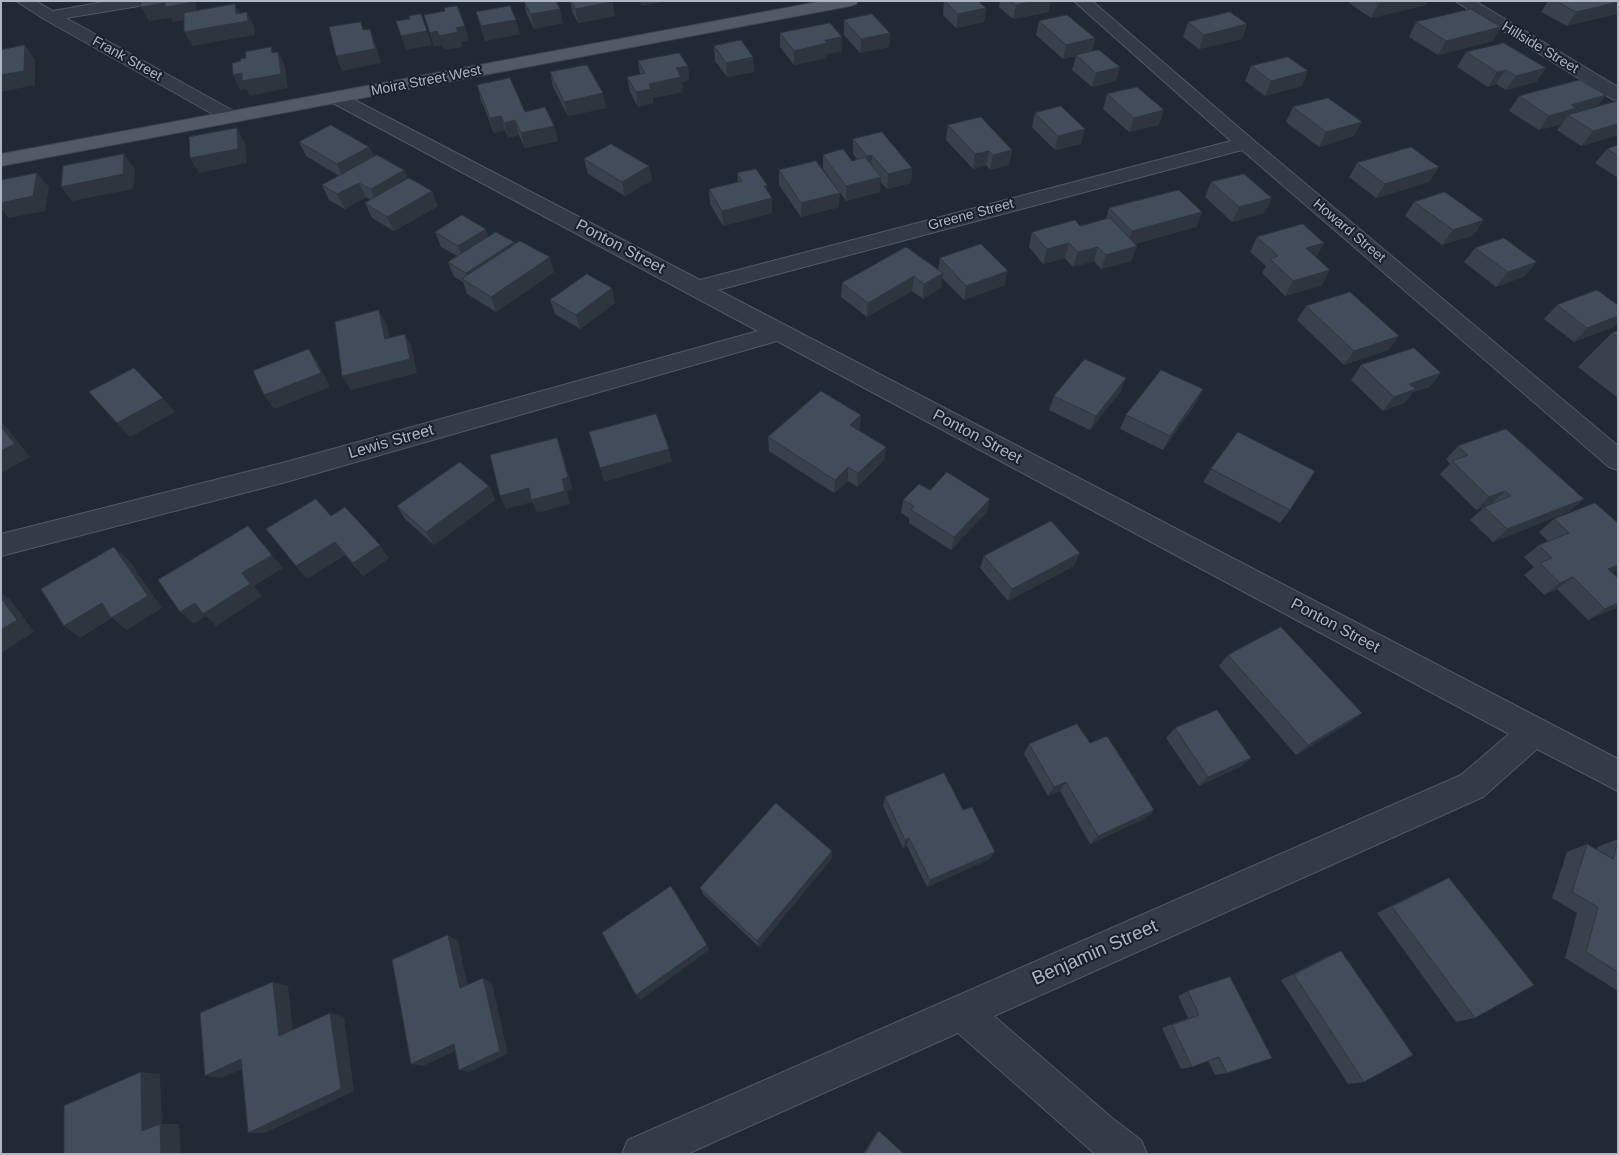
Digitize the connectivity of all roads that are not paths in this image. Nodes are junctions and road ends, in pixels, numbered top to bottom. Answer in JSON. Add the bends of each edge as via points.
{"nodes":[{"id":1,"x":24,"y":1,"type":"edge"},
{"id":2,"x":139,"y":1,"type":"edge"},
{"id":3,"x":850,"y":1,"type":"edge"},
{"id":4,"x":1082,"y":1,"type":"edge"},
{"id":5,"x":1463,"y":1,"type":"edge"},
{"id":6,"x":50,"y":16,"type":"junction"},
{"id":7,"x":1618,"y":95,"type":"edge"},
{"id":8,"x":336,"y":98,"type":"junction"},
{"id":9,"x":231,"y":117,"type":"junction"},
{"id":10,"x":1246,"y":143,"type":"junction"},
{"id":11,"x":1,"y":160,"type":"edge"},
{"id":12,"x":697,"y":288,"type":"junction"},
{"id":13,"x":779,"y":333,"type":"junction"},
{"id":14,"x":1618,"y":460,"type":"edge"},
{"id":15,"x":1,"y":545,"type":"edge"},
{"id":16,"x":1535,"y":732,"type":"junction"},
{"id":17,"x":1618,"y":776,"type":"edge"},
{"id":18,"x":962,"y":1012,"type":"junction"},
{"id":19,"x":642,"y":1154,"type":"edge"},
{"id":20,"x":1127,"y":1154,"type":"edge"}],
"edges":[{"from":1,"to":6,"type":"street","name":"Frank Street"},
{"from":2,"to":6,"type":"street"},
{"from":3,"to":8,"type":"main road","name":"Moira Street West"},
{"from":4,"to":10,"type":"street","name":"Howard Street"},
{"from":5,"to":7,"type":"street","name":"Hillside Street"},
{"from":6,"to":9,"type":"street","name":"Frank Street"},
{"from":8,"to":9,"type":"main road","name":"Moira Street West"},
{"from":8,"to":12,"type":"street","name":"Ponton Street"},
{"from":9,"to":11,"type":"main road","name":"Moira Street West"},
{"from":10,"to":12,"type":"street","name":"Greene Street"},
{"from":10,"to":14,"type":"street","name":"Howard Street"},
{"from":12,"to":13,"type":"street","name":"Ponton Street"},
{"from":13,"to":15,"type":"street","name":"Lewis Street","via":[[286,472]]},
{"from":13,"to":16,"type":"street","name":"Ponton Street"},
{"from":16,"to":17,"type":"street","name":"Ponton Street"},
{"from":16,"to":18,"type":"street","name":"Benjamin Street","via":[[1472,786]]},
{"from":18,"to":19,"type":"street","name":"Benjamin Street"},
{"from":18,"to":20,"type":"street"}]}
